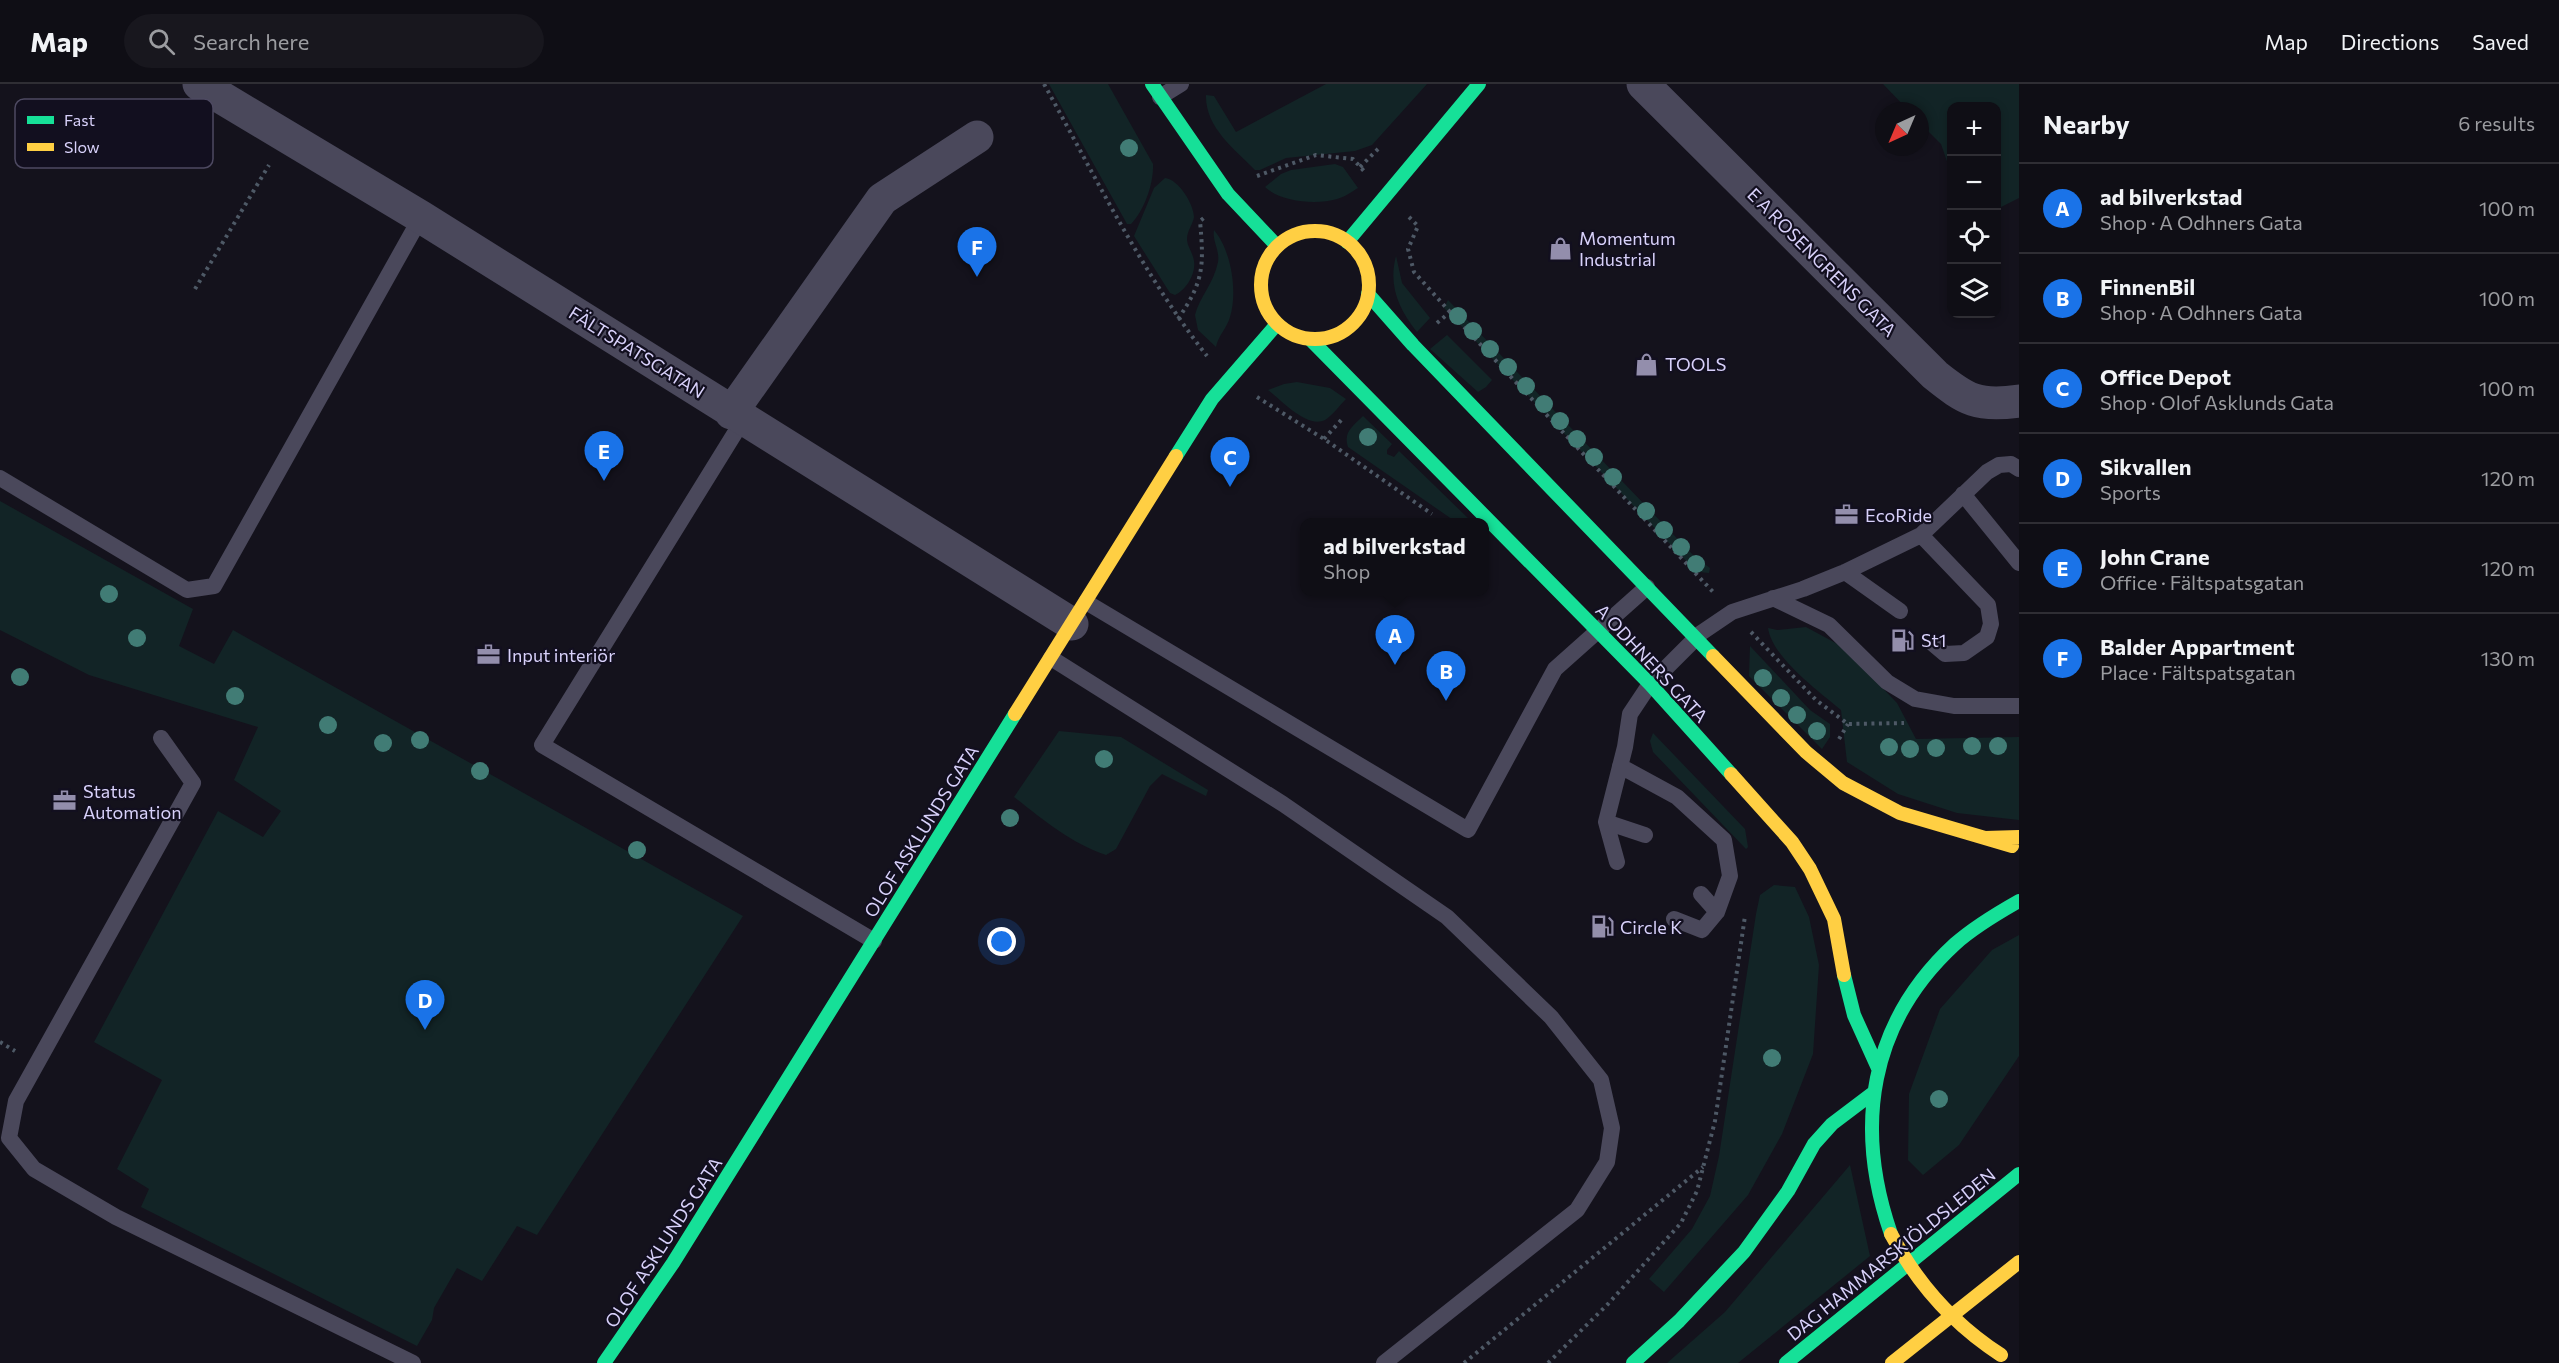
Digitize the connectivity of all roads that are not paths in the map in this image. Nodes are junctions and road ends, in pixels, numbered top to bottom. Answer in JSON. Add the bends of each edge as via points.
{"nodes":[{"id":1,"x":199,"y":84,"type":"edge"},
{"id":2,"x":1181,"y":84,"type":"edge"},
{"id":3,"x":1479,"y":84,"type":"edge"},
{"id":4,"x":1643,"y":84,"type":"edge"},
{"id":5,"x":1156,"y":91,"type":"edge"},
{"id":6,"x":977,"y":137,"type":"dead end"},
{"id":7,"x":421,"y":217,"type":"junction"},
{"id":8,"x":1347,"y":242,"type":"junction"},
{"id":9,"x":1277,"y":246,"type":"junction"},
{"id":10,"x":1368,"y":294,"type":"junction"},
{"id":11,"x":1277,"y":324,"type":"junction"},
{"id":12,"x":1310,"y":339,"type":"junction"},
{"id":13,"x":2019,"y":401,"type":"edge"},
{"id":14,"x":737,"y":416,"type":"junction"},
{"id":15,"x":2019,"y":470,"type":"edge"},
{"id":16,"x":0,"y":478,"type":"edge"},
{"id":17,"x":1964,"y":494,"type":"junction"},
{"id":18,"x":1487,"y":518,"type":"edge"},
{"id":19,"x":1489,"y":520,"type":"edge"},
{"id":20,"x":1921,"y":534,"type":"junction"},
{"id":21,"x":2019,"y":563,"type":"edge"},
{"id":22,"x":1845,"y":572,"type":"junction"},
{"id":23,"x":1647,"y":587,"type":"junction"},
{"id":24,"x":1773,"y":598,"type":"junction"},
{"id":25,"x":1900,"y":611,"type":"dead end"},
{"id":26,"x":1079,"y":613,"type":"junction"},
{"id":27,"x":1598,"y":632,"type":"junction"},
{"id":28,"x":1695,"y":639,"type":"junction"},
{"id":29,"x":1932,"y":644,"type":"dead end"},
{"id":30,"x":1051,"y":658,"type":"junction"},
{"id":31,"x":1650,"y":684,"type":"junction"},
{"id":32,"x":2019,"y":706,"type":"edge"},
{"id":33,"x":161,"y":738,"type":"dead end"},
{"id":34,"x":1620,"y":765,"type":"junction"},
{"id":35,"x":1606,"y":822,"type":"junction"},
{"id":36,"x":1645,"y":835,"type":"dead end"},
{"id":37,"x":2019,"y":837,"type":"edge"},
{"id":38,"x":1985,"y":838,"type":"junction"},
{"id":39,"x":2019,"y":849,"type":"edge"},
{"id":40,"x":1617,"y":862,"type":"dead end"},
{"id":41,"x":1701,"y":894,"type":"dead end"},
{"id":42,"x":2019,"y":901,"type":"edge"},
{"id":43,"x":1717,"y":912,"type":"junction"},
{"id":44,"x":1674,"y":919,"type":"dead end"},
{"id":45,"x":874,"y":941,"type":"junction"},
{"id":46,"x":1878,"y":1068,"type":"junction"},
{"id":47,"x":1873,"y":1094,"type":"junction"},
{"id":48,"x":5,"y":1137,"type":"edge"},
{"id":49,"x":2019,"y":1174,"type":"edge"},
{"id":50,"x":2019,"y":1262,"type":"edge"},
{"id":51,"x":414,"y":1363,"type":"edge"},
{"id":52,"x":604,"y":1363,"type":"edge"},
{"id":53,"x":1384,"y":1363,"type":"edge"},
{"id":54,"x":1632,"y":1363,"type":"edge"},
{"id":55,"x":1786,"y":1363,"type":"edge"},
{"id":56,"x":1892,"y":1363,"type":"edge"},
{"id":57,"x":2016,"y":1363,"type":"edge"}],
"edges":[{"from":1,"to":7,"type":"street","name":"FÄLTSPATSGATAN"},
{"from":2,"to":5,"type":"lane"},
{"from":3,"to":8,"type":"street"},
{"from":4,"to":13,"type":"street","name":"E A ROSENGRENS GATA","via":[[1935,375],[1961,396],[1989,404]]},
{"from":5,"to":9,"type":"street","via":[[1228,194]]},
{"from":6,"to":14,"type":"street","via":[[882,199]]},
{"from":7,"to":14,"type":"street","name":"FÄLTSPATSGATAN"},
{"from":7,"to":16,"type":"lane","via":[[214,586],[187,590]]},
{"from":8,"to":9,"type":"street","via":[[1336,235],[1311,231],[1298,233]]},
{"from":8,"to":10,"type":"street","via":[[1365,265]]},
{"from":9,"to":11,"type":"street","via":[[1268,257],[1260,285],[1262,300]]},
{"from":10,"to":12,"type":"street","via":[[1354,322],[1326,338]]},
{"from":10,"to":23,"type":"street"},
{"from":11,"to":12,"type":"street","name":"A ODHNERS GATA"},
{"from":11,"to":26,"type":"street","name":"OLOF ASKLUNDS GATA","via":[[1212,399]]},
{"from":12,"to":18,"type":"street","name":"A ODHNERS GATA"},
{"from":14,"to":26,"type":"street","name":"FÄLTSPATSGATAN"},
{"from":14,"to":45,"type":"lane","via":[[542,745]]},
{"from":15,"to":17,"type":"lane","via":[[2011,464],[1999,465]]},
{"from":17,"to":20,"type":"lane"},
{"from":17,"to":21,"type":"lane"},
{"from":19,"to":27,"type":"street","name":"A ODHNERS GATA"},
{"from":20,"to":22,"type":"lane"},
{"from":20,"to":29,"type":"lane","via":[[1988,605],[1990,624],[1987,637],[1964,653],[1945,654]]},
{"from":22,"to":24,"type":"lane"},
{"from":22,"to":25,"type":"lane"},
{"from":23,"to":27,"type":"lane"},
{"from":23,"to":28,"type":"street"},
{"from":24,"to":28,"type":"lane","via":[[1732,612]]},
{"from":24,"to":32,"type":"lane","via":[[1829,625],[1887,682],[1915,699],[1954,706]]},
{"from":26,"to":27,"type":"lane","via":[[1468,830],[1555,669]]},
{"from":26,"to":30,"type":"street","name":"OLOF ASKLUNDS GATA"},
{"from":27,"to":31,"type":"street","name":"A ODHNERS GATA"},
{"from":28,"to":31,"type":"lane"},
{"from":28,"to":38,"type":"street","via":[[1806,752],[1844,783],[1900,813]]},
{"from":30,"to":45,"type":"street","name":"OLOF ASKLUNDS GATA"},
{"from":30,"to":53,"type":"lane","via":[[1283,804],[1447,917],[1551,1017],[1601,1080],[1612,1128],[1607,1162],[1577,1209]]},
{"from":31,"to":34,"type":"lane","via":[[1632,708]]},
{"from":31,"to":46,"type":"street","name":"A ODHNERS GATA","via":[[1791,842],[1810,869],[1834,920],[1854,1016]]},
{"from":33,"to":48,"type":"lane","via":[[193,783],[16,1101]]},
{"from":34,"to":35,"type":"lane"},
{"from":34,"to":43,"type":"lane","via":[[1677,797],[1724,840],[1730,876]]},
{"from":35,"to":36,"type":"lane"},
{"from":35,"to":40,"type":"lane"},
{"from":37,"to":38,"type":"street"},
{"from":38,"to":39,"type":"street"},
{"from":41,"to":43,"type":"lane"},
{"from":42,"to":46,"type":"street","via":[[1980,923],[1932,966],[1897,1020]]},
{"from":43,"to":44,"type":"lane","via":[[1702,930]]},
{"from":45,"to":52,"type":"street","name":"OLOF ASKLUNDS GATA","via":[[678,1254]]},
{"from":46,"to":47,"type":"street"},
{"from":47,"to":54,"type":"street","via":[[1832,1124],[1814,1144],[1788,1191],[1744,1252],[1679,1321]]},
{"from":47,"to":57,"type":"street","bridge":true,"via":[[1871,1150],[1881,1206],[1903,1258],[1936,1304],[1977,1341]]},
{"from":48,"to":51,"type":"lane","via":[[34,1168],[116,1217]]},
{"from":49,"to":55,"type":"street","name":"DAG HAMMARSKJÖLDSLEDEN"},
{"from":50,"to":56,"type":"street"}]}
